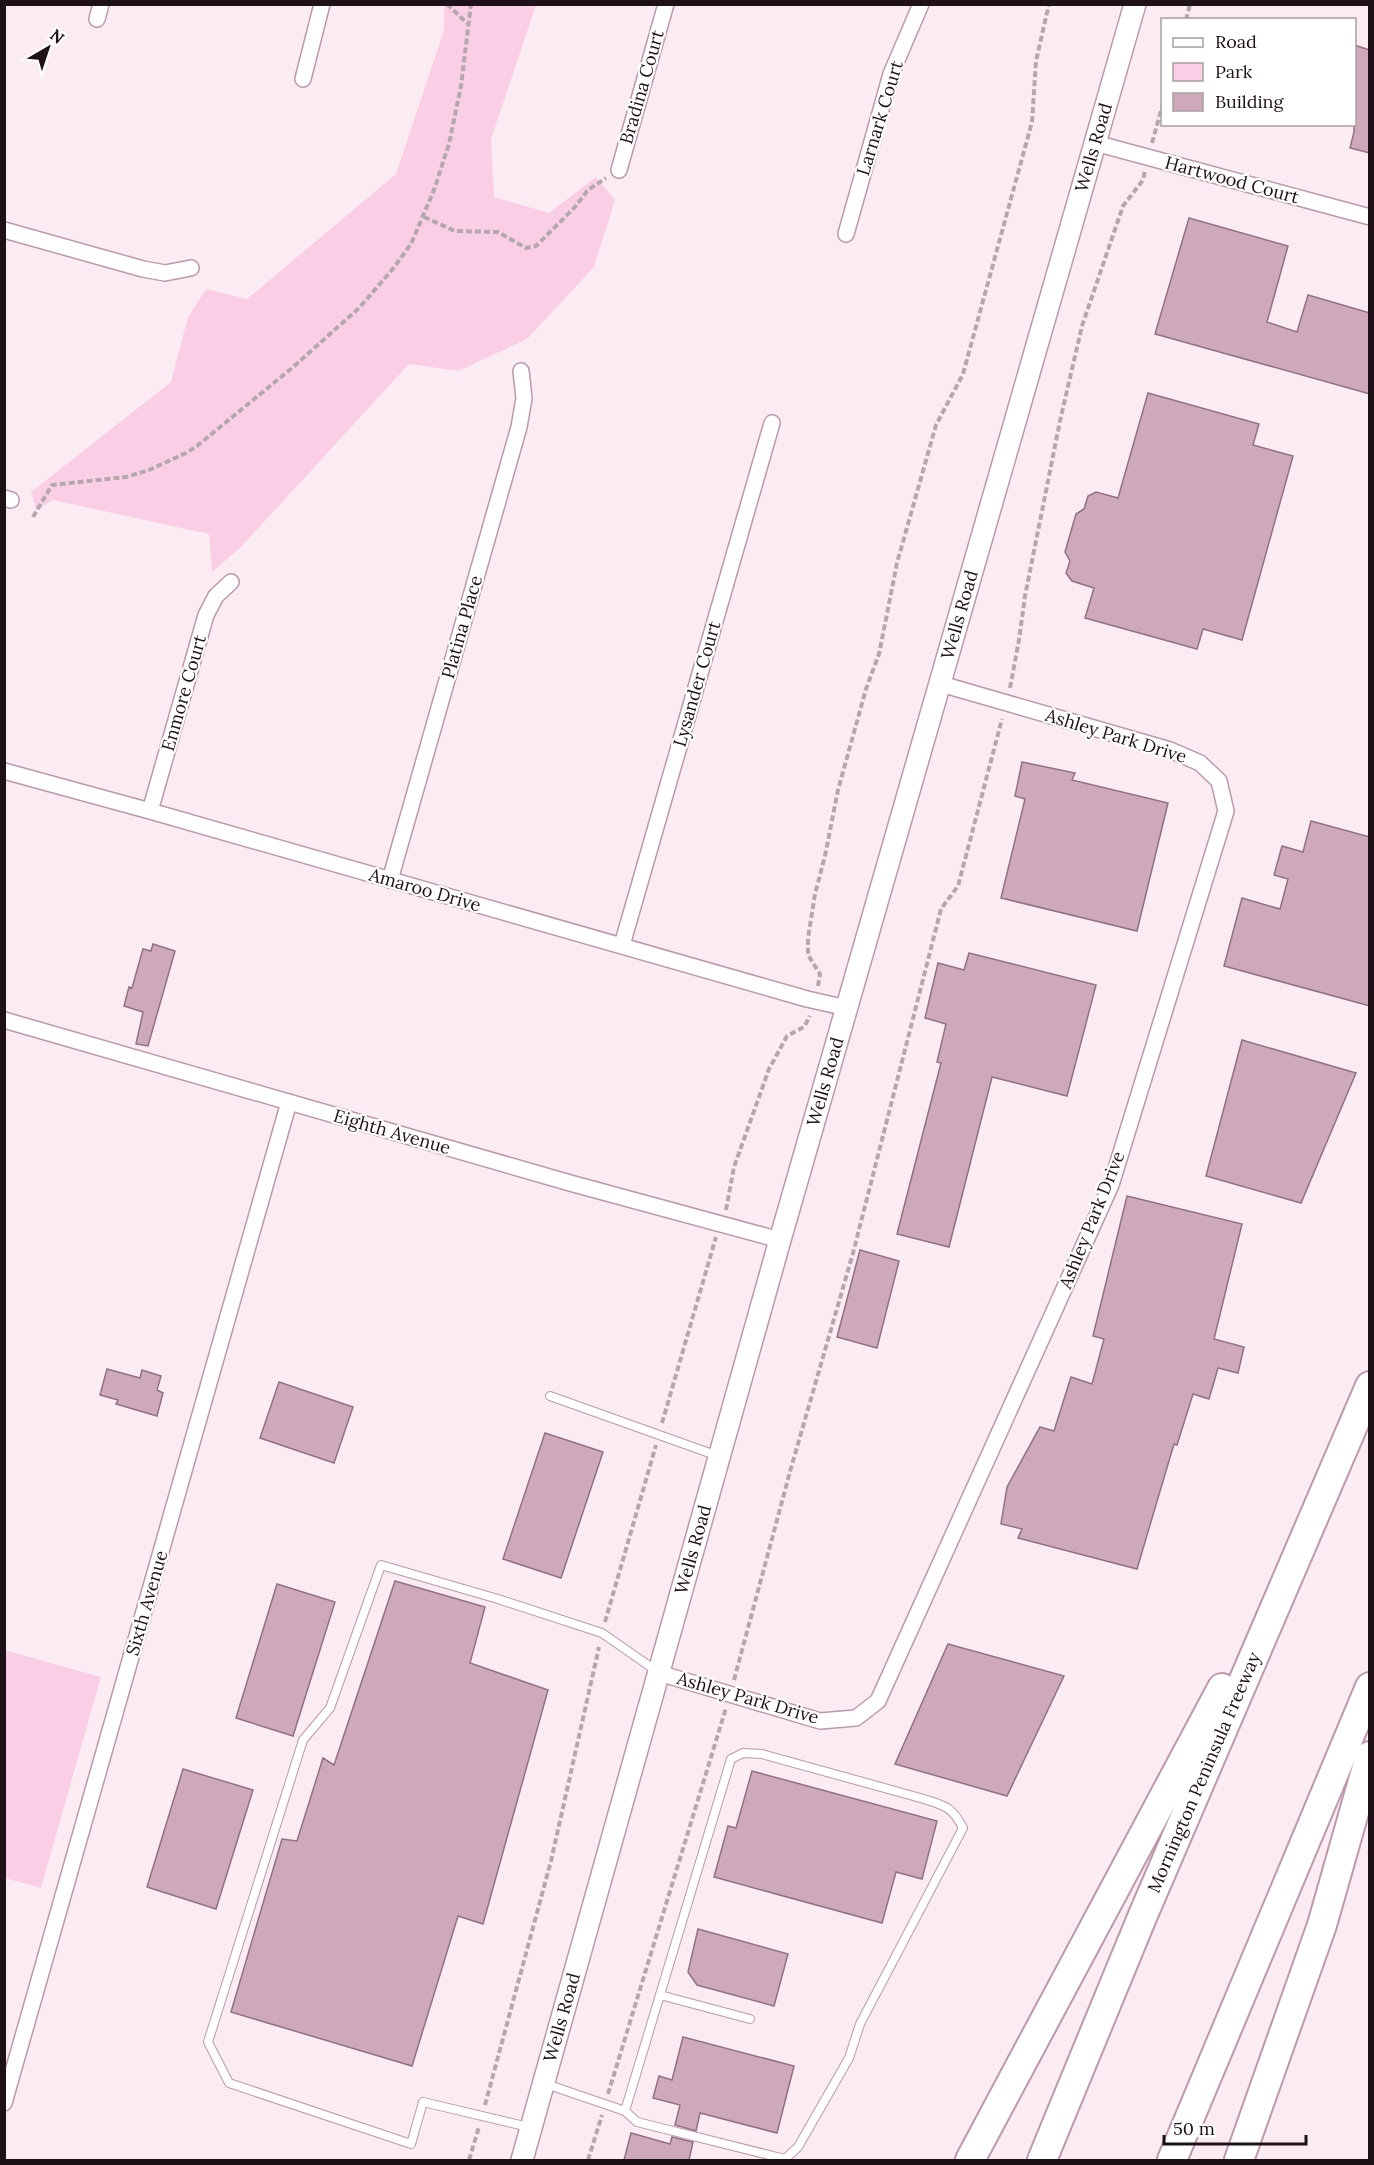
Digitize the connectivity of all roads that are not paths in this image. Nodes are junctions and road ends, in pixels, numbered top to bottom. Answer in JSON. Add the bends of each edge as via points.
{"nodes":[{"id":1,"x":322,"y":4,"type":"edge"},
{"id":2,"x":666,"y":4,"type":"edge"},
{"id":3,"x":921,"y":4,"type":"edge"},
{"id":4,"x":1135,"y":5,"type":"edge"},
{"id":5,"x":303,"y":79,"type":"dead end"},
{"id":6,"x":1095,"y":143,"type":"junction"},
{"id":7,"x":619,"y":170,"type":"road end"},
{"id":8,"x":1370,"y":217,"type":"edge"},
{"id":9,"x":4,"y":230,"type":"edge"},
{"id":10,"x":846,"y":234,"type":"dead end"},
{"id":11,"x":191,"y":268,"type":"dead end"},
{"id":12,"x":521,"y":372,"type":"dead end"},
{"id":13,"x":772,"y":423,"type":"dead end"},
{"id":14,"x":231,"y":582,"type":"dead end"},
{"id":15,"x":941,"y":684,"type":"junction"},
{"id":16,"x":4,"y":771,"type":"edge"},
{"id":17,"x":150,"y":811,"type":"junction"},
{"id":18,"x":390,"y":880,"type":"junction"},
{"id":19,"x":622,"y":945,"type":"junction"},
{"id":20,"x":847,"y":1008,"type":"junction"},
{"id":21,"x":4,"y":1020,"type":"edge"},
{"id":22,"x":289,"y":1102,"type":"junction"},
{"id":23,"x":780,"y":1240,"type":"junction"},
{"id":24,"x":1370,"y":1386,"type":"edge"},
{"id":25,"x":550,"y":1396,"type":"dead end"},
{"id":26,"x":720,"y":1456,"type":"junction"},
{"id":27,"x":1312,"y":1519,"type":"junction"},
{"id":28,"x":659,"y":1673,"type":"junction"},
{"id":29,"x":1370,"y":1687,"type":"edge"},
{"id":30,"x":1370,"y":1756,"type":"edge"},
{"id":31,"x":660,"y":1995,"type":"junction"},
{"id":32,"x":750,"y":2019,"type":"dead end"},
{"id":33,"x":545,"y":2084,"type":"junction"},
{"id":34,"x":4,"y":2103,"type":"edge"},
{"id":35,"x":625,"y":2111,"type":"junction"},
{"id":36,"x":532,"y":2128,"type":"junction"},
{"id":37,"x":522,"y":2160,"type":"edge"},
{"id":38,"x":970,"y":2160,"type":"edge"},
{"id":39,"x":1042,"y":2160,"type":"edge"},
{"id":40,"x":1172,"y":2160,"type":"edge"},
{"id":41,"x":1239,"y":2160,"type":"edge"}],
"edges":[{"from":1,"to":5,"type":"street"},
{"from":2,"to":7,"type":"street","name":"Bradina Court"},
{"from":3,"to":10,"type":"street","name":"Larnark Court","via":[[891,74]]},
{"from":4,"to":6,"type":"main road","name":"Wells Road"},
{"from":6,"to":8,"type":"street","name":"Hartwood Court"},
{"from":6,"to":15,"type":"main road","name":"Wells Road"},
{"from":9,"to":11,"type":"street","via":[[143,269],[165,273]]},
{"from":12,"to":18,"type":"street","name":"Platina Place","via":[[524,398],[519,427]]},
{"from":13,"to":19,"type":"street","name":"Lysander Court"},
{"from":14,"to":17,"type":"street","name":"Enmore Court","via":[[216,596],[206,615]]},
{"from":15,"to":20,"type":"main road","name":"Wells Road"},
{"from":15,"to":28,"type":"street","name":"Ashley Park Drive","via":[[1170,750],[1200,763],[1219,781],[1226,811],[1111,1185],[878,1701],[856,1718],[820,1721]]},
{"from":16,"to":17,"type":"street","name":"Amaroo Drive"},
{"from":17,"to":18,"type":"street","name":"Amaroo Drive"},
{"from":18,"to":19,"type":"street","name":"Amaroo Drive"},
{"from":19,"to":20,"type":"street","name":"Amaroo Drive"},
{"from":20,"to":23,"type":"main road","name":"Wells Road"},
{"from":21,"to":22,"type":"street","name":"Eighth Avenue"},
{"from":22,"to":23,"type":"street","name":"Eighth Avenue"},
{"from":22,"to":34,"type":"street","name":"Sixth Avenue"},
{"from":23,"to":26,"type":"main road","name":"Wells Road"},
{"from":24,"to":27,"type":"highway","name":"Mornington Peninsula Freeway"},
{"from":25,"to":26,"type":"lane"},
{"from":26,"to":28,"type":"main road","name":"Wells Road"},
{"from":27,"to":38,"type":"highway"},
{"from":27,"to":39,"type":"highway","name":"Mornington Peninsula Freeway"},
{"from":28,"to":33,"type":"main road","name":"Wells Road"},
{"from":28,"to":36,"type":"lane","via":[[602,1633],[381,1565],[330,1708],[303,1740],[207,2042],[229,2083],[411,2144],[423,2102]]},
{"from":29,"to":40,"type":"highway"},
{"from":30,"to":41,"type":"highway","via":[[1322,1925]]},
{"from":31,"to":32,"type":"lane"},
{"from":31,"to":35,"type":"lane"},
{"from":31,"to":35,"type":"lane","via":[[731,1759],[743,1753],[762,1754],[924,1799],[948,1807],[956,1815],[963,1828],[861,2024],[849,2058],[798,2146],[785,2159],[637,2122]]},
{"from":33,"to":35,"type":"lane"},
{"from":33,"to":36,"type":"main road","name":"Wells Road"},
{"from":36,"to":37,"type":"main road","name":"Wells Road"}]}
